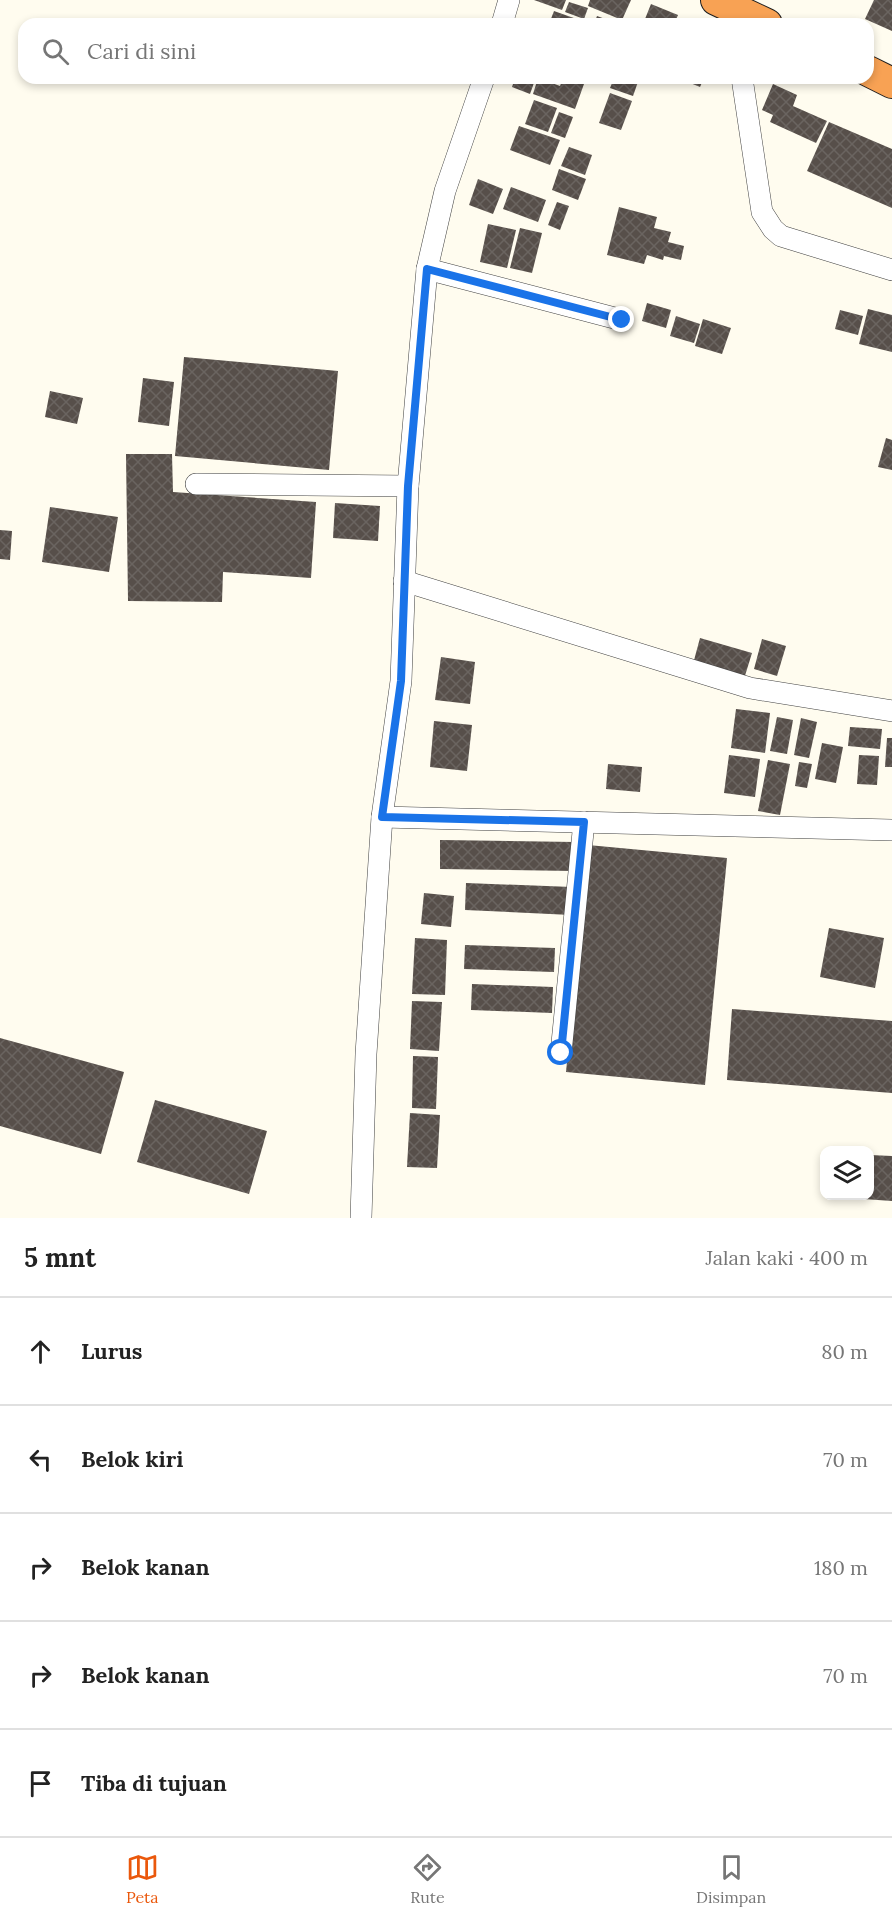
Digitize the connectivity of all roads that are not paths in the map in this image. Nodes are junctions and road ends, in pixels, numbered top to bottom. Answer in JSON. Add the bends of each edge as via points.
{"nodes":[{"id":1,"x":509,"y":0,"type":"edge"},
{"id":2,"x":727,"y":10,"type":"edge"},
{"id":3,"x":504,"y":18,"type":"edge"},
{"id":4,"x":750,"y":18,"type":"edge"},
{"id":5,"x":874,"y":74,"type":"edge"},
{"id":6,"x":892,"y":83,"type":"edge"},
{"id":7,"x":482,"y":84,"type":"edge"},
{"id":8,"x":743,"y":84,"type":"edge"},
{"id":9,"x":427,"y":269,"type":"junction"},
{"id":10,"x":892,"y":270,"type":"edge"},
{"id":11,"x":622,"y":320,"type":"dead end"},
{"id":12,"x":196,"y":484,"type":"dead end"},
{"id":13,"x":408,"y":486,"type":"junction"},
{"id":14,"x":404,"y":582,"type":"junction"},
{"id":15,"x":892,"y":711,"type":"edge"},
{"id":16,"x":382,"y":817,"type":"junction"},
{"id":17,"x":584,"y":822,"type":"junction"},
{"id":18,"x":892,"y":830,"type":"edge"},
{"id":19,"x":561,"y":1053,"type":"dead end"},
{"id":20,"x":360,"y":1218,"type":"edge"}],
"edges":[{"from":1,"to":3,"type":"street"},
{"from":2,"to":4,"type":"highway"},
{"from":5,"to":6,"type":"highway"},
{"from":7,"to":9,"type":"street","via":[[445,191]]},
{"from":8,"to":10,"type":"street","via":[[762,212],[773,229],[781,236]]},
{"from":9,"to":11,"type":"street"},
{"from":9,"to":13,"type":"street"},
{"from":12,"to":13,"type":"street"},
{"from":13,"to":14,"type":"street"},
{"from":14,"to":15,"type":"street","via":[[750,688]]},
{"from":14,"to":16,"type":"street","via":[[401,681]]},
{"from":16,"to":17,"type":"street"},
{"from":16,"to":20,"type":"street"},
{"from":17,"to":18,"type":"street"},
{"from":17,"to":19,"type":"street"}]}
